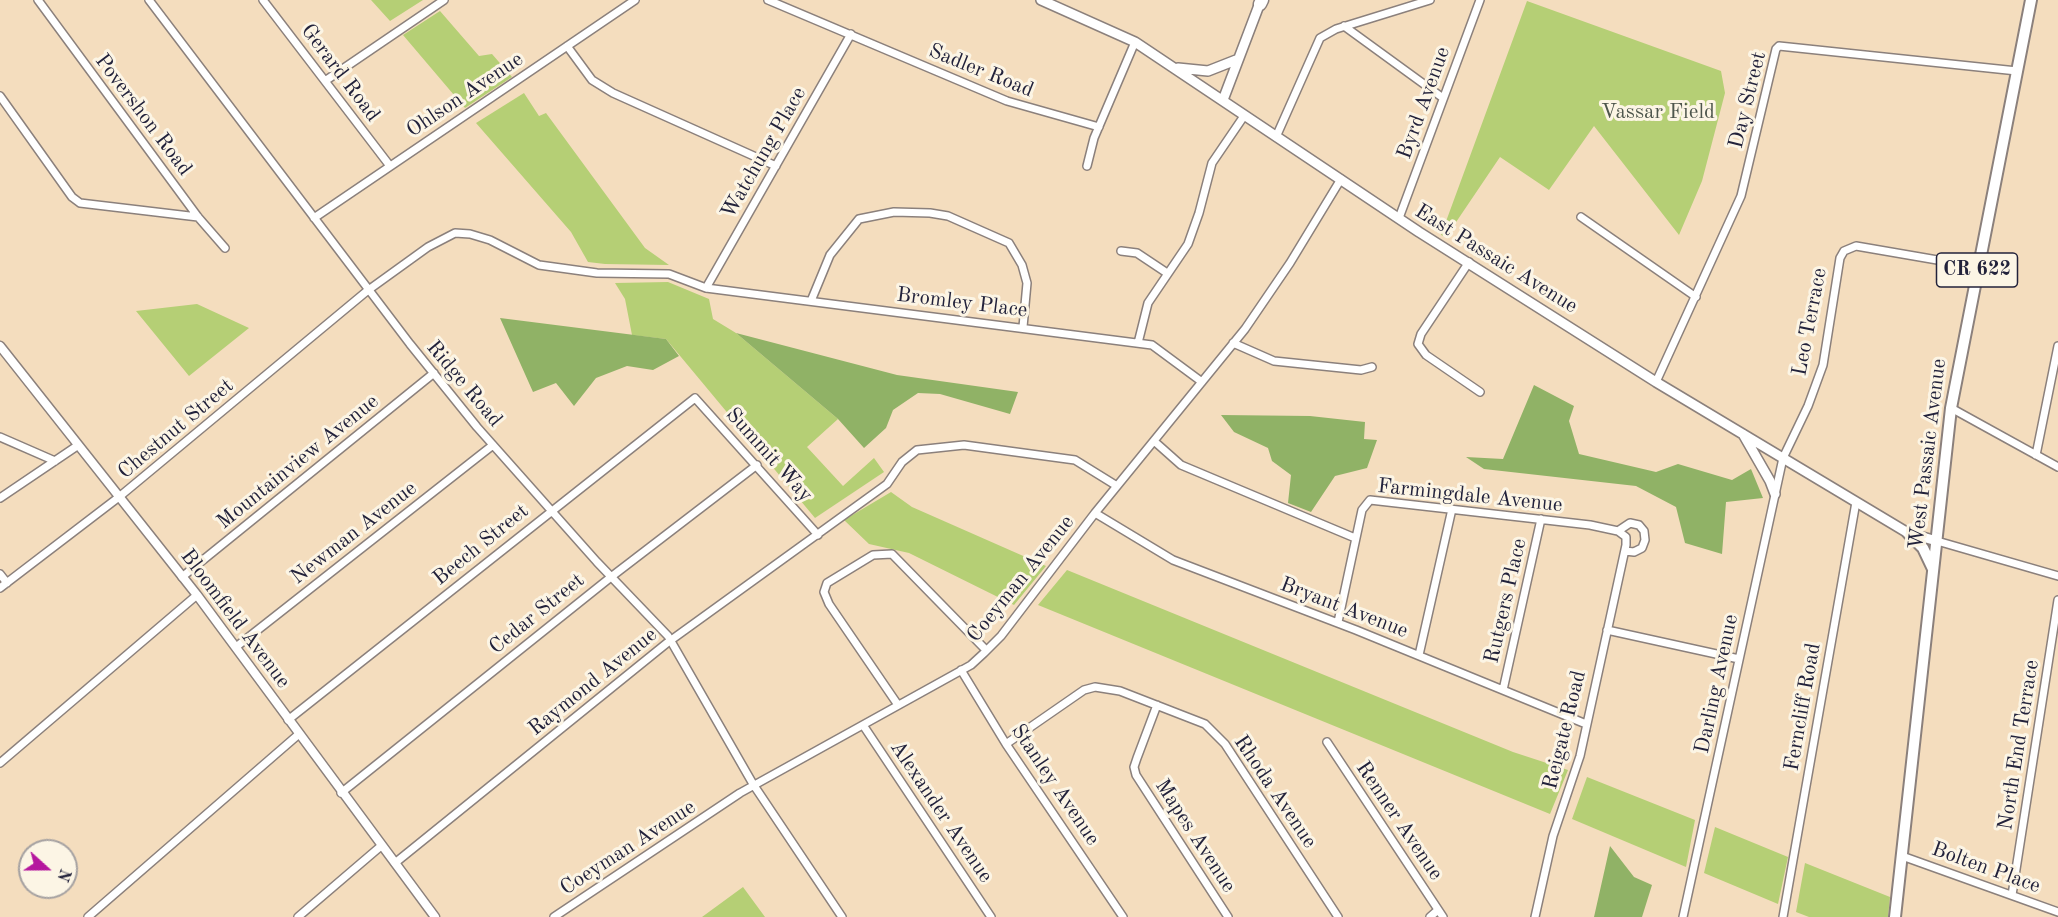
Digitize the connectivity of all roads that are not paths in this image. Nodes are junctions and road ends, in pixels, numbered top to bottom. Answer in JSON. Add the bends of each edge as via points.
{"nodes":[{"id":1,"x":38,"y":0,"type":"edge"},
{"id":2,"x":149,"y":0,"type":"edge"},
{"id":3,"x":263,"y":0,"type":"edge"},
{"id":4,"x":444,"y":0,"type":"edge"},
{"id":5,"x":635,"y":0,"type":"edge"},
{"id":6,"x":768,"y":0,"type":"edge"},
{"id":7,"x":1041,"y":0,"type":"edge"},
{"id":8,"x":1430,"y":0,"type":"edge"},
{"id":9,"x":1480,"y":0,"type":"edge"},
{"id":10,"x":2031,"y":0,"type":"edge"},
{"id":11,"x":1261,"y":1,"type":"edge"},
{"id":12,"x":1344,"y":26,"type":"junction"},
{"id":13,"x":851,"y":34,"type":"junction"},
{"id":14,"x":1136,"y":42,"type":"junction"},
{"id":15,"x":567,"y":46,"type":"junction"},
{"id":16,"x":1236,"y":60,"type":"junction"},
{"id":17,"x":1168,"y":64,"type":"junction"},
{"id":18,"x":2017,"y":71,"type":"junction"},
{"id":19,"x":325,"y":81,"type":"junction"},
{"id":20,"x":0,"y":96,"type":"edge"},
{"id":21,"x":1443,"y":98,"type":"junction"},
{"id":22,"x":1223,"y":100,"type":"junction"},
{"id":23,"x":1244,"y":116,"type":"junction"},
{"id":24,"x":1099,"y":127,"type":"junction"},
{"id":25,"x":1276,"y":137,"type":"junction"},
{"id":26,"x":390,"y":166,"type":"junction"},
{"id":27,"x":776,"y":166,"type":"junction"},
{"id":28,"x":1087,"y":166,"type":"dead end"},
{"id":29,"x":1341,"y":179,"type":"junction"},
{"id":30,"x":198,"y":217,"type":"junction"},
{"id":31,"x":1581,"y":217,"type":"dead end"},
{"id":32,"x":314,"y":218,"type":"junction"},
{"id":33,"x":1399,"y":218,"type":"junction"},
{"id":34,"x":225,"y":248,"type":"dead end"},
{"id":35,"x":1121,"y":251,"type":"dead end"},
{"id":36,"x":1469,"y":262,"type":"junction"},
{"id":37,"x":1978,"y":267,"type":"junction"},
{"id":38,"x":1167,"y":273,"type":"junction"},
{"id":39,"x":706,"y":288,"type":"junction"},
{"id":40,"x":369,"y":290,"type":"junction"},
{"id":41,"x":1696,"y":297,"type":"junction"},
{"id":42,"x":812,"y":301,"type":"junction"},
{"id":43,"x":1023,"y":327,"type":"junction"},
{"id":44,"x":1138,"y":343,"type":"junction"},
{"id":45,"x":1233,"y":343,"type":"junction"},
{"id":46,"x":0,"y":346,"type":"edge"},
{"id":47,"x":2058,"y":346,"type":"edge"},
{"id":48,"x":1372,"y":367,"type":"dead end"},
{"id":49,"x":434,"y":373,"type":"junction"},
{"id":50,"x":1202,"y":382,"type":"junction"},
{"id":51,"x":1656,"y":382,"type":"junction"},
{"id":52,"x":1480,"y":392,"type":"dead end"},
{"id":53,"x":695,"y":398,"type":"joint"},
{"id":54,"x":1951,"y":408,"type":"junction"},
{"id":55,"x":1743,"y":434,"type":"junction"},
{"id":56,"x":0,"y":437,"type":"edge"},
{"id":57,"x":1154,"y":441,"type":"junction"},
{"id":58,"x":494,"y":445,"type":"junction"},
{"id":59,"x":77,"y":446,"type":"junction"},
{"id":60,"x":2036,"y":454,"type":"junction"},
{"id":61,"x":1783,"y":458,"type":"junction"},
{"id":62,"x":55,"y":461,"type":"junction"},
{"id":63,"x":757,"y":465,"type":"junction"},
{"id":64,"x":2058,"y":467,"type":"edge"},
{"id":65,"x":1117,"y":486,"type":"junction"},
{"id":66,"x":1775,"y":494,"type":"junction"},
{"id":67,"x":118,"y":497,"type":"junction"},
{"id":68,"x":0,"y":498,"type":"edge"},
{"id":69,"x":1856,"y":502,"type":"junction"},
{"id":70,"x":1452,"y":508,"type":"junction"},
{"id":71,"x":551,"y":510,"type":"junction"},
{"id":72,"x":1095,"y":513,"type":"junction"},
{"id":73,"x":1541,"y":519,"type":"junction"},
{"id":74,"x":1618,"y":531,"type":"junction"},
{"id":75,"x":1908,"y":533,"type":"junction"},
{"id":76,"x":818,"y":535,"type":"junction"},
{"id":77,"x":1355,"y":538,"type":"junction"},
{"id":78,"x":1937,"y":541,"type":"junction"},
{"id":79,"x":1625,"y":551,"type":"junction"},
{"id":80,"x":1934,"y":572,"type":"junction"},
{"id":81,"x":0,"y":574,"type":"edge"},
{"id":82,"x":2058,"y":576,"type":"edge"},
{"id":83,"x":182,"y":577,"type":"junction"},
{"id":84,"x":611,"y":577,"type":"junction"},
{"id":85,"x":7,"y":583,"type":"junction"},
{"id":86,"x":0,"y":588,"type":"edge"},
{"id":87,"x":197,"y":595,"type":"junction"},
{"id":88,"x":2058,"y":600,"type":"edge"},
{"id":89,"x":1338,"y":622,"type":"junction"},
{"id":90,"x":1606,"y":630,"type":"junction"},
{"id":91,"x":671,"y":641,"type":"junction"},
{"id":92,"x":236,"y":647,"type":"junction"},
{"id":93,"x":986,"y":650,"type":"junction"},
{"id":94,"x":1419,"y":656,"type":"junction"},
{"id":95,"x":1739,"y":659,"type":"junction"},
{"id":96,"x":961,"y":670,"type":"junction"},
{"id":97,"x":1503,"y":690,"type":"junction"},
{"id":98,"x":898,"y":705,"type":"junction"},
{"id":99,"x":1157,"y":705,"type":"junction"},
{"id":100,"x":288,"y":720,"type":"junction"},
{"id":101,"x":1586,"y":724,"type":"junction"},
{"id":102,"x":863,"y":725,"type":"junction"},
{"id":103,"x":299,"y":734,"type":"junction"},
{"id":104,"x":1328,"y":742,"type":"dead end"},
{"id":105,"x":1006,"y":744,"type":"junction"},
{"id":106,"x":0,"y":763,"type":"edge"},
{"id":107,"x":754,"y":786,"type":"junction"},
{"id":108,"x":341,"y":793,"type":"junction"},
{"id":109,"x":381,"y":846,"type":"junction"},
{"id":110,"x":1902,"y":855,"type":"junction"},
{"id":111,"x":395,"y":863,"type":"junction"},
{"id":112,"x":2012,"y":895,"type":"junction"},
{"id":113,"x":2058,"y":912,"type":"edge"},
{"id":114,"x":565,"y":914,"type":"edge"},
{"id":115,"x":1441,"y":914,"type":"edge"},
{"id":116,"x":88,"y":917,"type":"edge"},
{"id":117,"x":298,"y":917,"type":"edge"},
{"id":118,"x":435,"y":917,"type":"edge"},
{"id":119,"x":554,"y":917,"type":"edge"},
{"id":120,"x":842,"y":917,"type":"edge"},
{"id":121,"x":991,"y":917,"type":"edge"},
{"id":122,"x":1123,"y":917,"type":"edge"},
{"id":123,"x":1228,"y":917,"type":"edge"},
{"id":124,"x":1338,"y":917,"type":"edge"},
{"id":125,"x":1430,"y":917,"type":"edge"},
{"id":126,"x":1535,"y":917,"type":"edge"},
{"id":127,"x":1683,"y":917,"type":"edge"},
{"id":128,"x":1783,"y":917,"type":"edge"},
{"id":129,"x":1895,"y":917,"type":"edge"}],
"edges":[{"from":1,"to":30,"type":"street","name":"Povershon Road"},
{"from":2,"to":32,"type":"street","name":"Ridge Road"},
{"from":3,"to":19,"type":"street","name":"Gerard Road"},
{"from":4,"to":19,"type":"street"},
{"from":5,"to":15,"type":"street","name":"Ohlson Avenue"},
{"from":6,"to":13,"type":"street","name":"Sadler Road"},
{"from":7,"to":14,"type":"main road","name":"East Passaic Avenue"},
{"from":8,"to":12,"type":"street"},
{"from":9,"to":21,"type":"street","name":"Byrd Avenue"},
{"from":10,"to":18,"type":"main road","name":"West Passaic Avenue","number":"CR 622"},
{"from":11,"to":16,"type":"main road"},
{"from":12,"to":21,"type":"street"},
{"from":12,"to":25,"type":"street","via":[[1320,38]]},
{"from":13,"to":24,"type":"street","name":"Sadler Road","via":[[1007,101]]},
{"from":13,"to":27,"type":"street","name":"Watchung Place"},
{"from":14,"to":17,"type":"main road","name":"East Passaic Avenue"},
{"from":14,"to":24,"type":"street"},
{"from":15,"to":26,"type":"street","name":"Ohlson Avenue"},
{"from":15,"to":27,"type":"street","via":[[592,80],[613,93]]},
{"from":16,"to":17,"type":"main road","via":[[1208,71]]},
{"from":16,"to":22,"type":"main road"},
{"from":17,"to":22,"type":"main road","name":"East Passaic Avenue"},
{"from":18,"to":37,"type":"main road","name":"West Passaic Avenue","number":"CR 622"},
{"from":18,"to":41,"type":"street","name":"Day Street","via":[[1779,46],[1741,196]]},
{"from":19,"to":26,"type":"street","name":"Gerard Road"},
{"from":20,"to":30,"type":"street","via":[[72,198],[80,203]]},
{"from":21,"to":33,"type":"street","name":"Byrd Avenue"},
{"from":22,"to":23,"type":"main road","name":"East Passaic Avenue"},
{"from":23,"to":25,"type":"main road","name":"East Passaic Avenue"},
{"from":23,"to":38,"type":"street","via":[[1212,163],[1188,244]]},
{"from":24,"to":28,"type":"street"},
{"from":25,"to":29,"type":"main road","name":"East Passaic Avenue"},
{"from":26,"to":32,"type":"street","name":"Ohlson Avenue"},
{"from":27,"to":39,"type":"street","name":"Watchung Place"},
{"from":29,"to":33,"type":"main road","name":"East Passaic Avenue"},
{"from":29,"to":45,"type":"street","name":"Coeyman Avenue","via":[[1290,263]]},
{"from":30,"to":34,"type":"street","name":"Povershon Road"},
{"from":31,"to":41,"type":"street"},
{"from":32,"to":40,"type":"street","name":"Ridge Road"},
{"from":33,"to":36,"type":"main road","name":"East Passaic Avenue"},
{"from":35,"to":38,"type":"street","via":[[1137,253]]},
{"from":36,"to":51,"type":"main road","name":"East Passaic Avenue"},
{"from":36,"to":52,"type":"street","via":[[1418,344],[1426,355]]},
{"from":37,"to":54,"type":"main road","name":"West Passaic Avenue","number":"CR 622"},
{"from":37,"to":61,"type":"street","name":"Leo Terrace","via":[[1856,246],[1844,251],[1836,267],[1823,365]]},
{"from":38,"to":44,"type":"street","via":[[1148,303]]},
{"from":39,"to":40,"type":"street","name":"Chestnut Street","via":[[669,274],[597,273],[539,265],[490,240],[455,233],[428,247]]},
{"from":39,"to":42,"type":"street","name":"Bromley Place"},
{"from":40,"to":49,"type":"street","name":"Ridge Road"},
{"from":40,"to":67,"type":"street","name":"Chestnut Street"},
{"from":41,"to":51,"type":"street","name":"Day Street"},
{"from":42,"to":43,"type":"street","name":"Bromley Place"},
{"from":42,"to":43,"type":"street","via":[[830,255],[859,219],[894,212],[930,213],[948,216],[1009,243],[1027,283]]},
{"from":43,"to":44,"type":"street","name":"Bromley Place"},
{"from":44,"to":50,"type":"street","name":"Bromley Place","via":[[1152,345]]},
{"from":45,"to":48,"type":"street","via":[[1274,361],[1361,370]]},
{"from":45,"to":50,"type":"street","name":"Coeyman Avenue"},
{"from":46,"to":59,"type":"street","name":"Bloomfield Avenue"},
{"from":47,"to":60,"type":"street"},
{"from":49,"to":58,"type":"street","name":"Ridge Road"},
{"from":49,"to":83,"type":"street","name":"Mountainview Avenue"},
{"from":50,"to":57,"type":"street","name":"Coeyman Avenue"},
{"from":51,"to":55,"type":"main road","name":"East Passaic Avenue"},
{"from":53,"to":63,"type":"street","name":"Summit Way"},
{"from":53,"to":71,"type":"street","name":"Beech Street"},
{"from":54,"to":60,"type":"street"},
{"from":54,"to":78,"type":"main road","name":"West Passaic Avenue","number":"CR 622"},
{"from":55,"to":61,"type":"main road","name":"East Passaic Avenue"},
{"from":55,"to":66,"type":"main road"},
{"from":56,"to":62,"type":"street"},
{"from":57,"to":65,"type":"street","name":"Coeyman Avenue"},
{"from":57,"to":77,"type":"street","via":[[1180,465]]},
{"from":58,"to":71,"type":"street","name":"Ridge Road"},
{"from":58,"to":92,"type":"street","name":"Newman Avenue"},
{"from":59,"to":62,"type":"street"},
{"from":59,"to":67,"type":"street","name":"Bloomfield Avenue"},
{"from":60,"to":64,"type":"street"},
{"from":61,"to":66,"type":"street","name":"Darling Avenue"},
{"from":61,"to":69,"type":"main road","name":"East Passaic Avenue"},
{"from":62,"to":68,"type":"street"},
{"from":63,"to":76,"type":"street","name":"Summit Way"},
{"from":63,"to":84,"type":"street","name":"Cedar Street"},
{"from":65,"to":72,"type":"street","name":"Coeyman Avenue"},
{"from":65,"to":76,"type":"street","name":"Raymond Avenue","via":[[1075,460],[964,445],[940,446],[917,450],[902,462],[887,484]]},
{"from":66,"to":95,"type":"street","name":"Darling Avenue"},
{"from":67,"to":83,"type":"street","name":"Bloomfield Avenue"},
{"from":67,"to":85,"type":"street","name":"Chestnut Street"},
{"from":69,"to":75,"type":"main road","name":"East Passaic Avenue"},
{"from":69,"to":128,"type":"street","name":"Ferncliff Road"},
{"from":70,"to":73,"type":"street","name":"Farmingdale Avenue"},
{"from":70,"to":77,"type":"street","name":"Farmingdale Avenue","via":[[1370,500],[1364,504]]},
{"from":70,"to":94,"type":"street"},
{"from":71,"to":84,"type":"street","name":"Ridge Road"},
{"from":71,"to":100,"type":"street","name":"Beech Street"},
{"from":72,"to":89,"type":"street","name":"Bryant Avenue","via":[[1173,560]]},
{"from":72,"to":93,"type":"street","name":"Coeyman Avenue","via":[[1001,636]]},
{"from":73,"to":74,"type":"street","name":"Farmingdale Avenue"},
{"from":73,"to":97,"type":"street","name":"Rutgers Place"},
{"from":74,"to":79,"type":"street","via":[[1626,537]]},
{"from":74,"to":79,"type":"street","via":[[1630,523],[1644,531],[1646,540],[1641,548]]},
{"from":75,"to":78,"type":"main road","name":"East Passaic Avenue"},
{"from":75,"to":80,"type":"main road","via":[[1923,548]]},
{"from":76,"to":91,"type":"street","name":"Raymond Avenue"},
{"from":77,"to":89,"type":"street"},
{"from":78,"to":80,"type":"main road","name":"West Passaic Avenue","number":"CR 622"},
{"from":78,"to":82,"type":"street"},
{"from":79,"to":90,"type":"street","name":"Reigate Road"},
{"from":80,"to":110,"type":"main road","name":"West Passaic Avenue","number":"CR 622"},
{"from":81,"to":85,"type":"street"},
{"from":83,"to":87,"type":"street","name":"Bloomfield Avenue"},
{"from":84,"to":91,"type":"street","name":"Ridge Road"},
{"from":84,"to":108,"type":"street","name":"Cedar Street"},
{"from":85,"to":86,"type":"street","name":"Chestnut Street"},
{"from":87,"to":92,"type":"street","name":"Bloomfield Avenue"},
{"from":87,"to":106,"type":"street"},
{"from":88,"to":112,"type":"street","name":"North End Terrace"},
{"from":89,"to":94,"type":"street","name":"Bryant Avenue"},
{"from":90,"to":95,"type":"street"},
{"from":90,"to":101,"type":"street","name":"Reigate Road"},
{"from":91,"to":107,"type":"street","name":"Ridge Road"},
{"from":91,"to":111,"type":"street","name":"Raymond Avenue"},
{"from":92,"to":100,"type":"street","name":"Bloomfield Avenue"},
{"from":93,"to":96,"type":"street","name":"Coeyman Avenue"},
{"from":93,"to":98,"type":"street","via":[[892,554],[873,555],[827,583],[824,592]]},
{"from":94,"to":97,"type":"street","name":"Bryant Avenue"},
{"from":95,"to":127,"type":"street","name":"Darling Avenue"},
{"from":96,"to":98,"type":"street","name":"Coeyman Avenue"},
{"from":96,"to":105,"type":"street","name":"Stanley Avenue"},
{"from":97,"to":101,"type":"street","name":"Bryant Avenue"},
{"from":98,"to":102,"type":"street","name":"Coeyman Avenue"},
{"from":99,"to":105,"type":"street","name":"Rhoda Avenue","via":[[1120,691],[1095,687],[1084,690]]},
{"from":99,"to":123,"type":"street","name":"Mapes Avenue","via":[[1137,758],[1136,775]]},
{"from":99,"to":124,"type":"street","name":"Rhoda Avenue","via":[[1204,724],[1220,737]]},
{"from":100,"to":103,"type":"street","name":"Bloomfield Avenue"},
{"from":101,"to":126,"type":"street","name":"Reigate Road","via":[[1574,777],[1553,836]]},
{"from":102,"to":107,"type":"street","name":"Coeyman Avenue"},
{"from":102,"to":121,"type":"street","name":"Alexander Avenue"},
{"from":103,"to":108,"type":"street","name":"Bloomfield Avenue"},
{"from":103,"to":116,"type":"street"},
{"from":104,"to":115,"type":"street","name":"Renner Avenue"},
{"from":105,"to":122,"type":"street","name":"Stanley Avenue"},
{"from":107,"to":114,"type":"street","name":"Coeyman Avenue"},
{"from":107,"to":120,"type":"street","name":"Ridge Road"},
{"from":108,"to":109,"type":"street","name":"Bloomfield Avenue"},
{"from":109,"to":111,"type":"street","name":"Bloomfield Avenue"},
{"from":109,"to":117,"type":"street"},
{"from":110,"to":112,"type":"street","name":"Bolten Place"},
{"from":110,"to":129,"type":"main road","name":"West Passaic Avenue","number":"CR 622"},
{"from":111,"to":118,"type":"street","name":"Bloomfield Avenue"},
{"from":112,"to":113,"type":"street","name":"Bolten Place"},
{"from":114,"to":119,"type":"street","name":"Coeyman Avenue"},
{"from":115,"to":125,"type":"street"}]}
